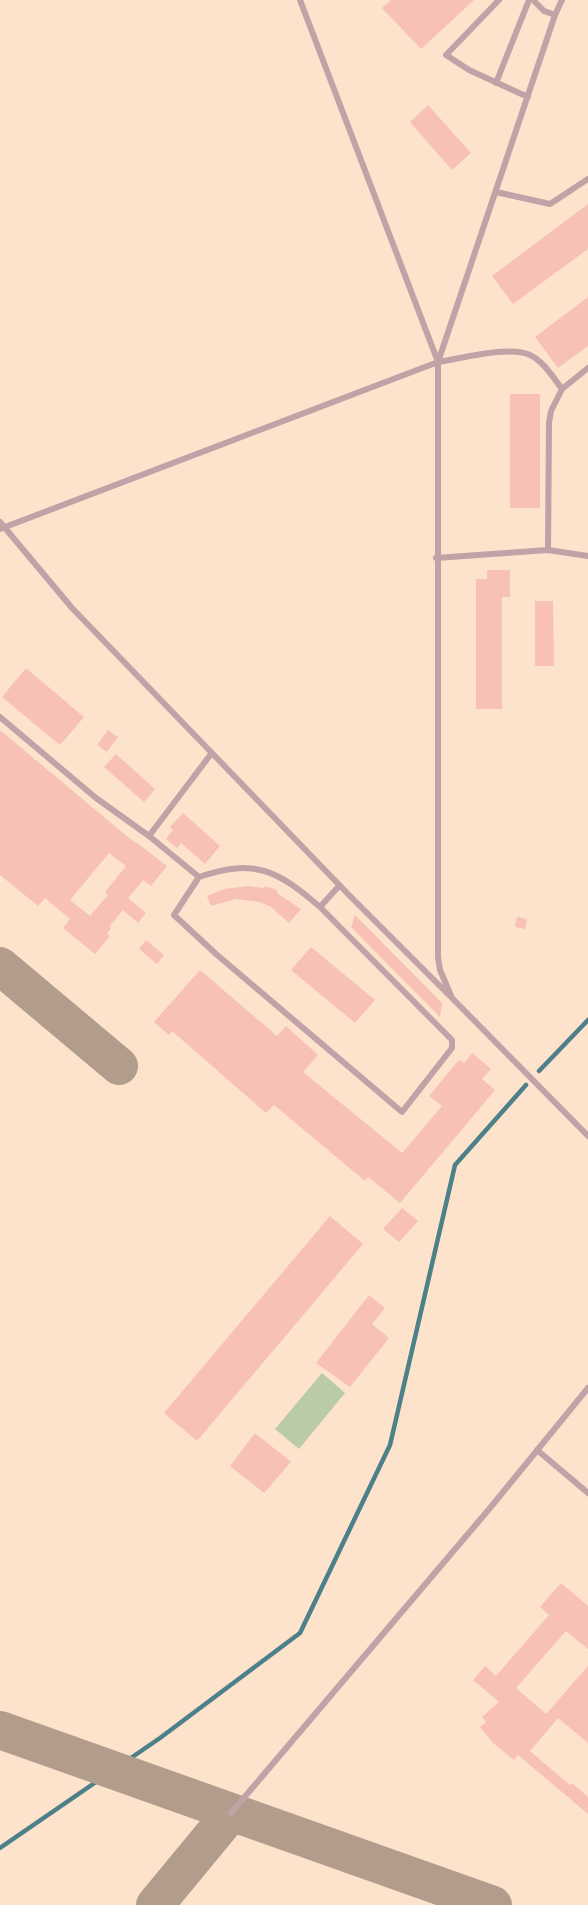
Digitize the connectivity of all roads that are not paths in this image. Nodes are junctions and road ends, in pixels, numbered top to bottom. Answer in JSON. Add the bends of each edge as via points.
{"nodes":[{"id":1,"x":300,"y":0,"type":"edge"},
{"id":2,"x":499,"y":0,"type":"edge"},
{"id":3,"x":531,"y":0,"type":"edge"},
{"id":4,"x":562,"y":0,"type":"edge"},
{"id":5,"x":555,"y":15,"type":"junction"},
{"id":6,"x":496,"y":83,"type":"junction"},
{"id":7,"x":528,"y":97,"type":"junction"},
{"id":8,"x":588,"y":179,"type":"edge"},
{"id":9,"x":496,"y":192,"type":"junction"},
{"id":10,"x":438,"y":362,"type":"junction"},
{"id":11,"x":588,"y":368,"type":"edge"},
{"id":12,"x":562,"y":388,"type":"junction"},
{"id":13,"x":1,"y":526,"type":"edge"},
{"id":14,"x":548,"y":550,"type":"junction"},
{"id":15,"x":588,"y":556,"type":"edge"},
{"id":16,"x":436,"y":558,"type":"junction"},
{"id":17,"x":0,"y":717,"type":"edge"},
{"id":18,"x":211,"y":754,"type":"junction"},
{"id":19,"x":149,"y":836,"type":"junction"},
{"id":20,"x":199,"y":877,"type":"junction"},
{"id":21,"x":339,"y":886,"type":"junction"},
{"id":22,"x":320,"y":908,"type":"junction"},
{"id":23,"x":452,"y":998,"type":"junction"},
{"id":24,"x":588,"y":1136,"type":"edge"},
{"id":25,"x":588,"y":1388,"type":"edge"},
{"id":26,"x":537,"y":1450,"type":"junction"},
{"id":27,"x":588,"y":1493,"type":"edge"},
{"id":28,"x":231,"y":1813,"type":"dead end"}],
"edges":[{"from":1,"to":10,"type":"lane"},
{"from":2,"to":6,"type":"lane","via":[[446,55]]},
{"from":3,"to":5,"type":"lane"},
{"from":3,"to":6,"type":"lane"},
{"from":4,"to":5,"type":"lane"},
{"from":5,"to":7,"type":"lane"},
{"from":6,"to":7,"type":"lane"},
{"from":7,"to":9,"type":"lane"},
{"from":8,"to":9,"type":"lane","via":[[550,204]]},
{"from":9,"to":10,"type":"lane"},
{"from":10,"to":12,"type":"lane","via":[[505,352],[525,353],[540,362]]},
{"from":10,"to":13,"type":"lane"},
{"from":10,"to":16,"type":"lane"},
{"from":11,"to":12,"type":"lane"},
{"from":12,"to":14,"type":"lane","via":[[552,411],[547,435]]},
{"from":13,"to":18,"type":"lane","via":[[72,608]]},
{"from":14,"to":15,"type":"lane"},
{"from":14,"to":16,"type":"lane"},
{"from":16,"to":23,"type":"lane","via":[[438,957]]},
{"from":17,"to":19,"type":"lane","via":[[96,798]]},
{"from":18,"to":19,"type":"lane"},
{"from":18,"to":21,"type":"lane"},
{"from":19,"to":20,"type":"lane"},
{"from":20,"to":22,"type":"lane","via":[[221,870],[249,868],[271,872]]},
{"from":20,"to":22,"type":"lane","via":[[174,915],[402,1112],[452,1048],[452,1040]]},
{"from":21,"to":22,"type":"lane"},
{"from":21,"to":23,"type":"lane"},
{"from":23,"to":24,"type":"lane"},
{"from":25,"to":26,"type":"lane"},
{"from":26,"to":27,"type":"lane"},
{"from":26,"to":28,"type":"lane"}]}
